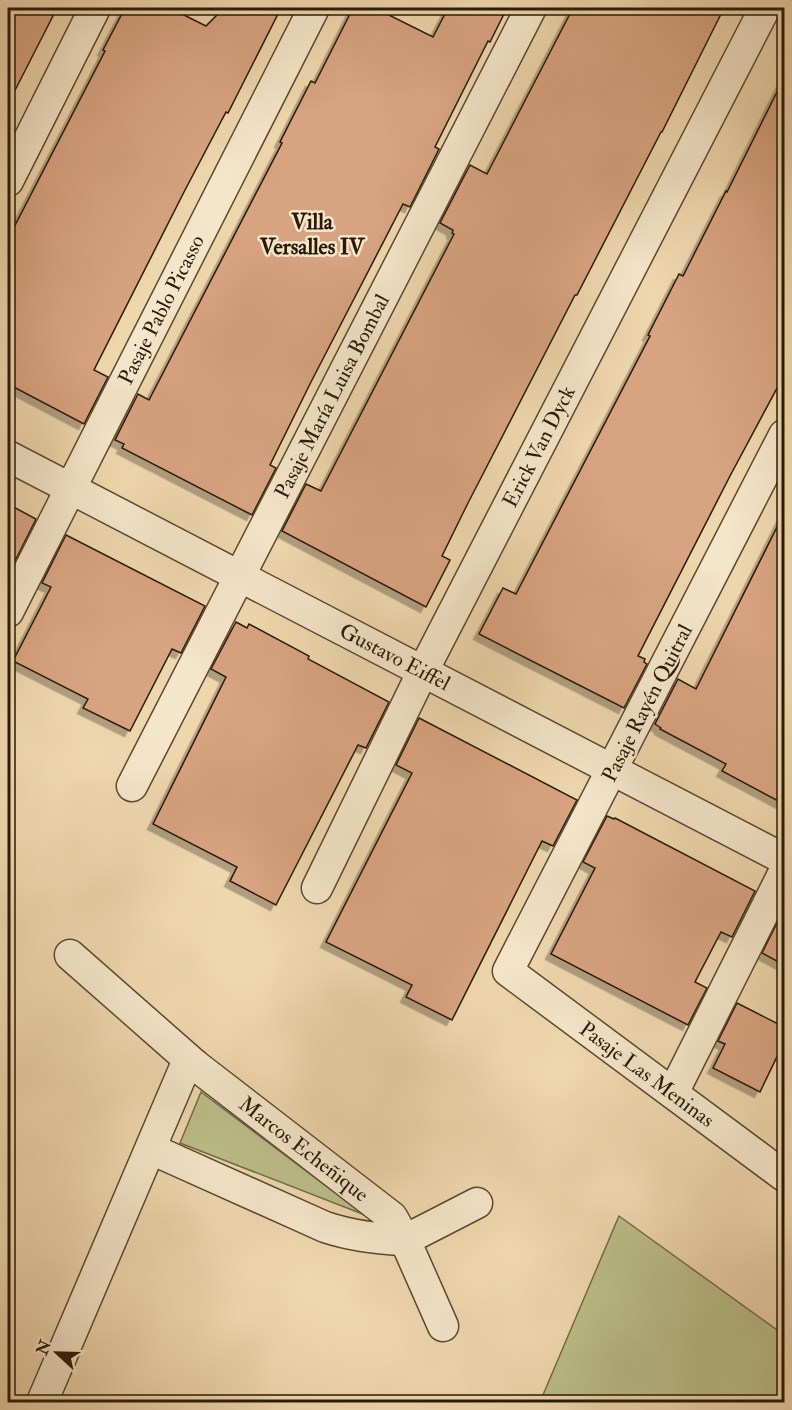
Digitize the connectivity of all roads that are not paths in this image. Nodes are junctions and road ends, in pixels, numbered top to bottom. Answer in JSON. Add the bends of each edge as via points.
{"nodes":[{"id":1,"x":95,"y":8,"type":"edge"},
{"id":2,"x":314,"y":8,"type":"edge"},
{"id":3,"x":531,"y":8,"type":"edge"},
{"id":4,"x":765,"y":8,"type":"edge"},
{"id":5,"x":8,"y":181,"type":"edge"},
{"id":6,"x":784,"y":435,"type":"edge"},
{"id":7,"x":8,"y":456,"type":"edge"},
{"id":8,"x":70,"y":488,"type":"junction"},
{"id":9,"x":241,"y":576,"type":"junction"},
{"id":10,"x":8,"y":612,"type":"edge"},
{"id":11,"x":423,"y":671,"type":"junction"},
{"id":12,"x":612,"y":770,"type":"junction"},
{"id":13,"x":132,"y":786,"type":"dead end"},
{"id":14,"x":784,"y":859,"type":"edge"},
{"id":15,"x":784,"y":872,"type":"edge"},
{"id":16,"x":317,"y":888,"type":"dead end"},
{"id":17,"x":70,"y":955,"type":"dead end"},
{"id":18,"x":508,"y":971,"type":"joint"},
{"id":19,"x":190,"y":1066,"type":"junction"},
{"id":20,"x":673,"y":1093,"type":"junction"},
{"id":21,"x":151,"y":1149,"type":"junction"},
{"id":22,"x":784,"y":1176,"type":"edge"},
{"id":23,"x":477,"y":1203,"type":"dead end"},
{"id":24,"x":405,"y":1240,"type":"junction"},
{"id":25,"x":443,"y":1326,"type":"dead end"},
{"id":26,"x":42,"y":1402,"type":"edge"}],
"edges":[{"from":1,"to":5,"type":"street"},
{"from":2,"to":8,"type":"street","name":"Pasaje Pablo Picasso"},
{"from":3,"to":9,"type":"street","name":"Pasaje María Luisa Bombal"},
{"from":4,"to":11,"type":"street","name":"Erick Van Dyck"},
{"from":6,"to":12,"type":"street","name":"Pasaje Rayén Quitral"},
{"from":7,"to":8,"type":"street","name":"Gustavo Eiffel"},
{"from":8,"to":9,"type":"street","name":"Gustavo Eiffel"},
{"from":8,"to":10,"type":"street","name":"Pasaje Pablo Picasso"},
{"from":9,"to":11,"type":"street","name":"Gustavo Eiffel"},
{"from":9,"to":13,"type":"street","name":"Pasaje María Luisa Bombal"},
{"from":11,"to":12,"type":"street","name":"Gustavo Eiffel"},
{"from":11,"to":16,"type":"street","name":"Erick Van Dyck"},
{"from":12,"to":14,"type":"street","name":"Gustavo Eiffel"},
{"from":12,"to":18,"type":"street","name":"Pasaje Rayén Quitral"},
{"from":15,"to":20,"type":"street"},
{"from":17,"to":19,"type":"street","name":"Marcos Echeñique"},
{"from":18,"to":20,"type":"street","name":"Pasaje Las Meninas"},
{"from":19,"to":21,"type":"street"},
{"from":19,"to":24,"type":"street","name":"Marcos Echeñique","via":[[392,1217]]},
{"from":20,"to":22,"type":"street","name":"Pasaje Las Meninas"},
{"from":21,"to":24,"type":"street","name":"Marcos Echeñique","via":[[325,1227],[350,1235]]},
{"from":21,"to":26,"type":"street"},
{"from":23,"to":24,"type":"street","name":"Marcos Echeñique"},
{"from":24,"to":25,"type":"street","name":"Marcos Echeñique"}]}
